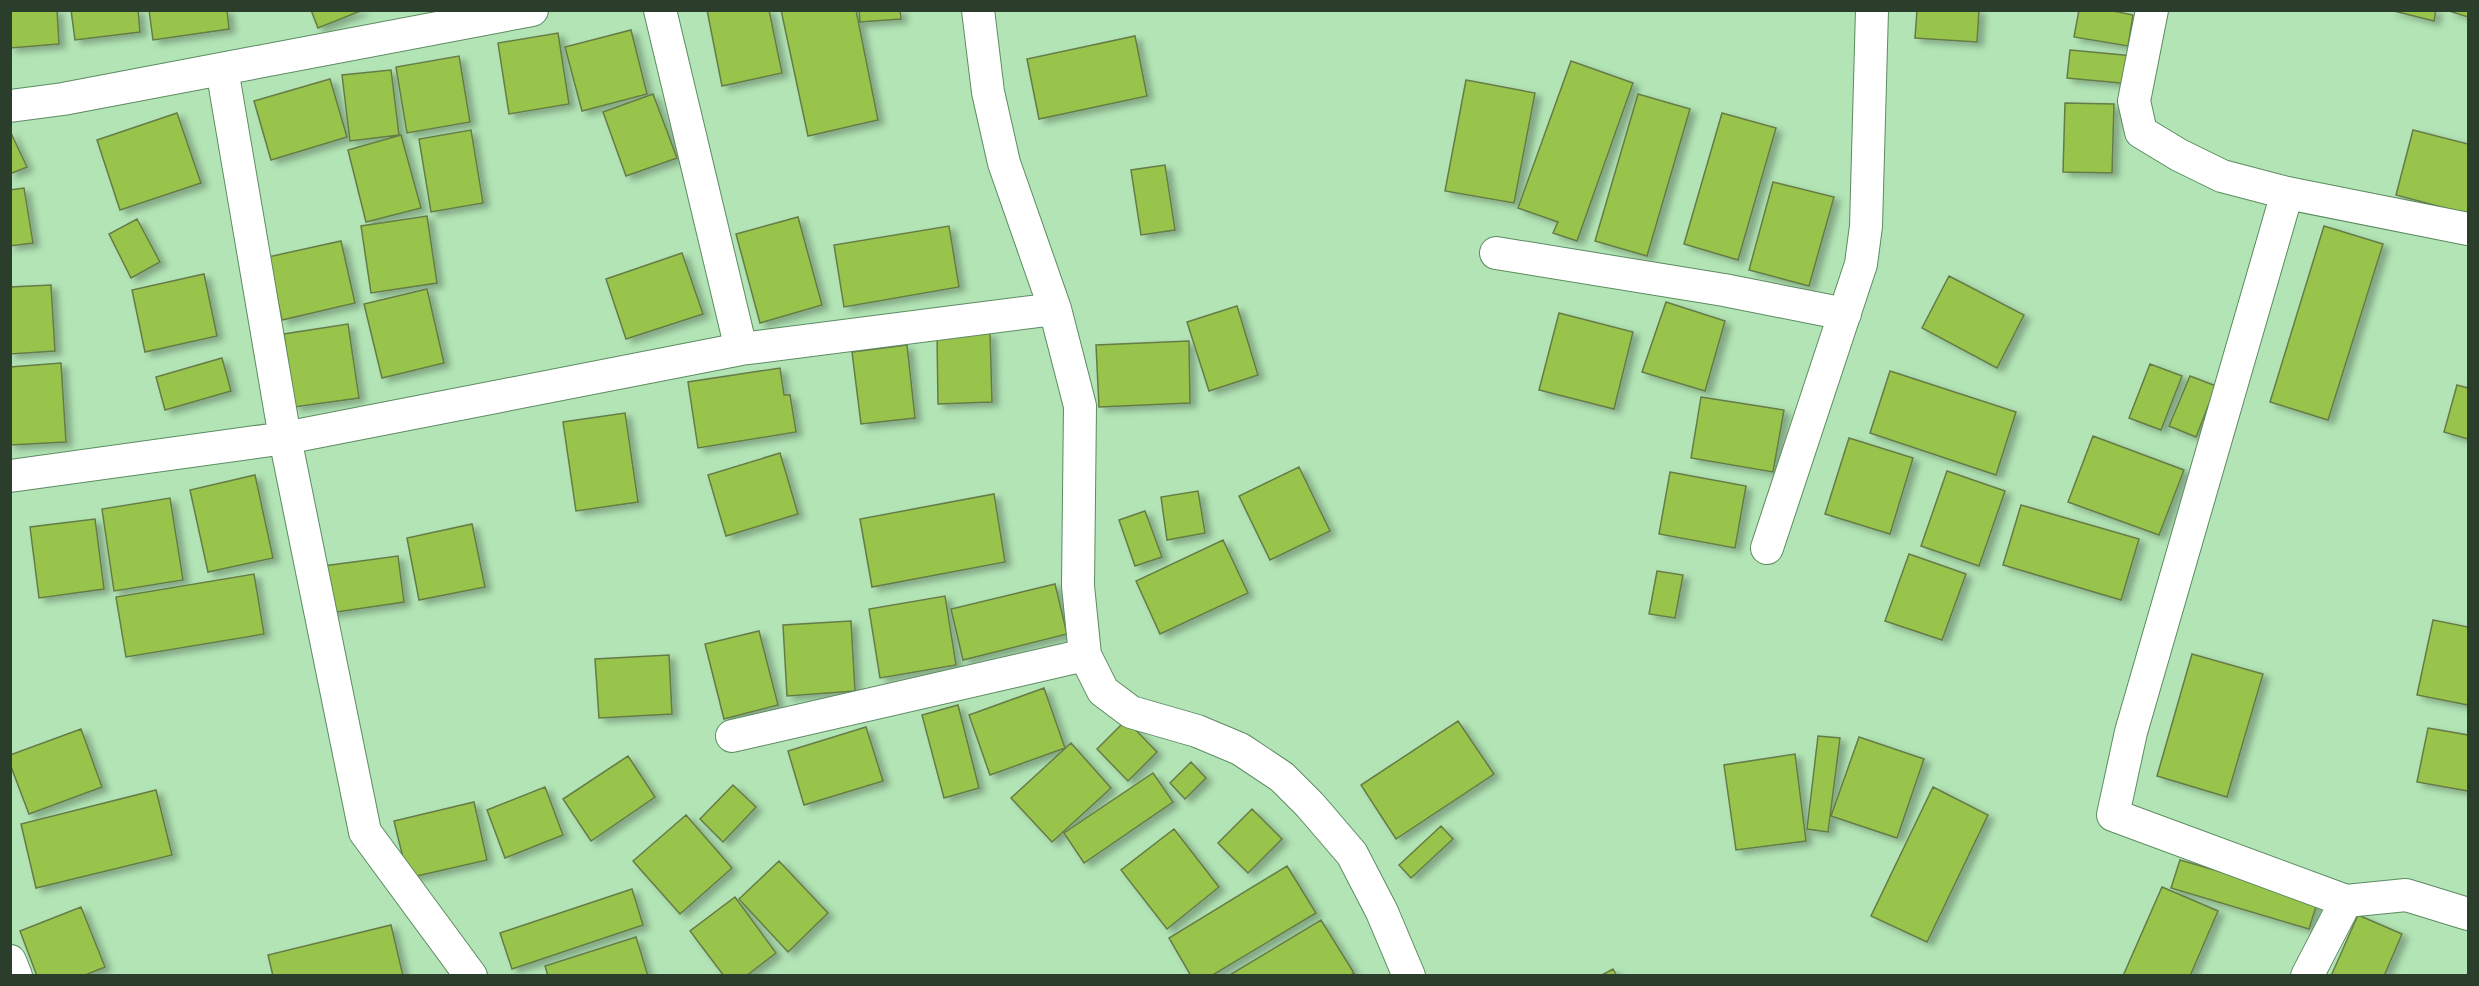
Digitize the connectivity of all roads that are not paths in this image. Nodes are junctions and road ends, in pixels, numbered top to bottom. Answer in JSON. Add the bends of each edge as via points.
{"nodes":[{"id":1,"x":532,"y":10,"type":"edge"},
{"id":2,"x":660,"y":10,"type":"edge"},
{"id":3,"x":1872,"y":10,"type":"edge"},
{"id":4,"x":2152,"y":10,"type":"edge"},
{"id":5,"x":977,"y":11,"type":"edge"},
{"id":6,"x":222,"y":69,"type":"junction"},
{"id":7,"x":10,"y":106,"type":"edge"},
{"id":8,"x":2286,"y":193,"type":"junction"},
{"id":9,"x":2469,"y":229,"type":"edge"},
{"id":10,"x":1496,"y":253,"type":"dead end"},
{"id":11,"x":1055,"y":309,"type":"junction"},
{"id":12,"x":1845,"y":314,"type":"junction"},
{"id":13,"x":741,"y":350,"type":"junction"},
{"id":14,"x":285,"y":438,"type":"junction"},
{"id":15,"x":10,"y":476,"type":"edge"},
{"id":16,"x":1767,"y":548,"type":"dead end"},
{"id":17,"x":1085,"y":655,"type":"junction"},
{"id":18,"x":732,"y":736,"type":"dead end"},
{"id":19,"x":2346,"y":901,"type":"junction"},
{"id":20,"x":2469,"y":914,"type":"edge"},
{"id":21,"x":10,"y":961,"type":"edge"},
{"id":22,"x":16,"y":975,"type":"edge"},
{"id":23,"x":471,"y":975,"type":"edge"},
{"id":24,"x":1409,"y":975,"type":"edge"},
{"id":25,"x":2307,"y":975,"type":"edge"}],
"edges":[{"from":1,"to":6,"type":"street"},
{"from":2,"to":13,"type":"street"},
{"from":3,"to":12,"type":"street","via":[[1866,226],[1861,264]]},
{"from":4,"to":8,"type":"street","via":[[2134,101],[2140,132],[2222,176]]},
{"from":5,"to":11,"type":"street","via":[[988,92],[1004,163]]},
{"from":6,"to":7,"type":"street"},
{"from":6,"to":14,"type":"street"},
{"from":8,"to":9,"type":"street"},
{"from":8,"to":19,"type":"street","via":[[2131,732],[2113,815]]},
{"from":10,"to":12,"type":"street"},
{"from":11,"to":13,"type":"street"},
{"from":11,"to":17,"type":"street","via":[[1080,406],[1078,586]]},
{"from":12,"to":16,"type":"street"},
{"from":13,"to":14,"type":"street"},
{"from":14,"to":15,"type":"street"},
{"from":14,"to":23,"type":"street","via":[[365,832]]},
{"from":17,"to":18,"type":"street"},
{"from":17,"to":24,"type":"street","via":[[1103,691],[1131,712],[1197,731],[1240,749],[1282,777],[1310,804],[1352,854]]},
{"from":19,"to":20,"type":"street","via":[[2406,895]]},
{"from":19,"to":25,"type":"street"},
{"from":21,"to":22,"type":"street"}]}
